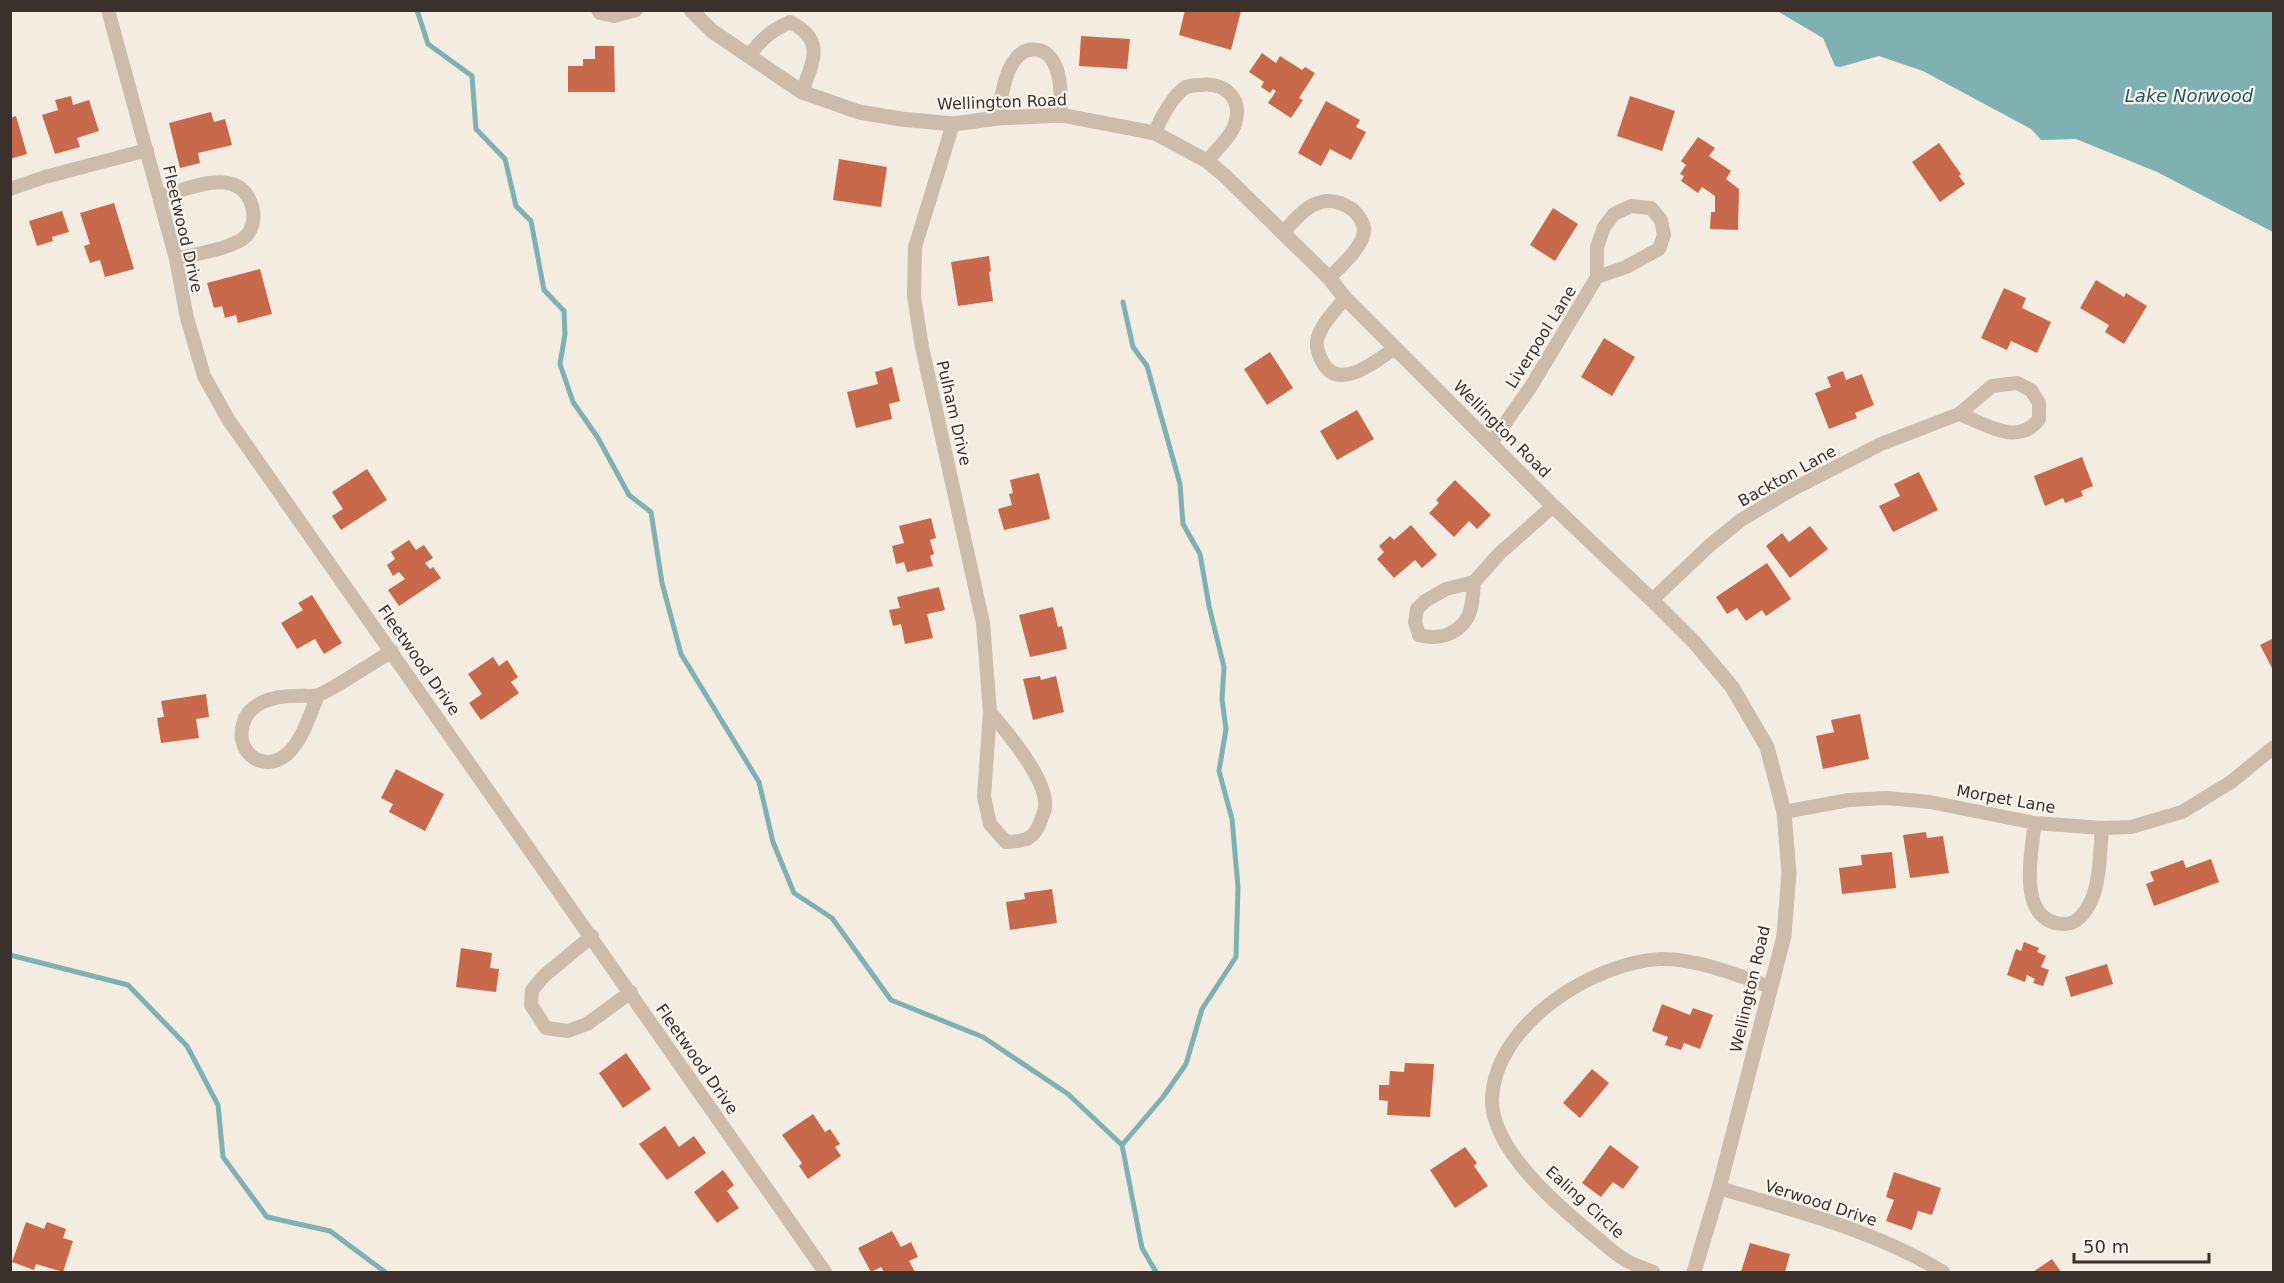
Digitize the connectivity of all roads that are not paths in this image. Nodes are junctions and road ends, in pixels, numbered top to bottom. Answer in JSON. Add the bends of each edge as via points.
{"nodes":[{"id":1,"x":108,"y":10,"type":"edge"},
{"id":2,"x":598,"y":10,"type":"edge"},
{"id":3,"x":636,"y":10,"type":"edge"},
{"id":4,"x":691,"y":10,"type":"edge"},
{"id":5,"x":749,"y":56,"type":"junction"},
{"id":6,"x":802,"y":92,"type":"junction"},
{"id":7,"x":1061,"y":115,"type":"junction"},
{"id":8,"x":998,"y":118,"type":"junction"},
{"id":9,"x":953,"y":124,"type":"junction"},
{"id":10,"x":1155,"y":133,"type":"junction"},
{"id":11,"x":147,"y":150,"type":"junction"},
{"id":12,"x":1207,"y":161,"type":"junction"},
{"id":13,"x":10,"y":189,"type":"edge"},
{"id":14,"x":159,"y":197,"type":"junction"},
{"id":15,"x":1284,"y":232,"type":"junction"},
{"id":16,"x":176,"y":259,"type":"junction"},
{"id":17,"x":1597,"y":277,"type":"junction"},
{"id":18,"x":1329,"y":278,"type":"junction"},
{"id":19,"x":1345,"y":298,"type":"junction"},
{"id":20,"x":1395,"y":348,"type":"junction"},
{"id":21,"x":1959,"y":414,"type":"junction"},
{"id":22,"x":1491,"y":443,"type":"junction"},
{"id":23,"x":1553,"y":506,"type":"junction"},
{"id":24,"x":1474,"y":582,"type":"junction"},
{"id":25,"x":1652,"y":600,"type":"junction"},
{"id":26,"x":392,"y":651,"type":"junction"},
{"id":27,"x":318,"y":695,"type":"junction"},
{"id":28,"x":990,"y":712,"type":"junction"},
{"id":29,"x":2274,"y":747,"type":"edge"},
{"id":30,"x":1784,"y":812,"type":"junction"},
{"id":31,"x":2035,"y":823,"type":"junction"},
{"id":32,"x":2102,"y":828,"type":"junction"},
{"id":33,"x":592,"y":936,"type":"junction"},
{"id":34,"x":1770,"y":987,"type":"junction"},
{"id":35,"x":631,"y":993,"type":"junction"},
{"id":36,"x":1719,"y":1188,"type":"junction"},
{"id":37,"x":825,"y":1272,"type":"edge"},
{"id":38,"x":1653,"y":1272,"type":"edge"},
{"id":39,"x":1694,"y":1272,"type":"edge"},
{"id":40,"x":1942,"y":1272,"type":"edge"}],
"edges":[{"from":1,"to":11,"type":"street","name":"Fleetwood Drive"},
{"from":2,"to":3,"type":"street","via":[[614,16]]},
{"from":4,"to":5,"type":"street","name":"Wellington Road","via":[[712,31]]},
{"from":5,"to":6,"type":"street","name":"Wellington Road"},
{"from":5,"to":6,"type":"street","via":[[773,30],[790,22],[806,30],[814,56]]},
{"from":6,"to":9,"type":"street","name":"Wellington Road","via":[[859,112]]},
{"from":7,"to":8,"type":"street","name":"Wellington Road"},
{"from":7,"to":8,"type":"street","via":[[1055,63],[1045,52],[1035,49],[1024,52],[1013,62]]},
{"from":7,"to":10,"type":"street","name":"Wellington Road"},
{"from":8,"to":9,"type":"street","name":"Wellington Road"},
{"from":9,"to":28,"type":"street","name":"Pulham Drive","via":[[915,247],[914,296],[983,623]]},
{"from":10,"to":12,"type":"street","name":"Wellington Road"},
{"from":10,"to":12,"type":"street","via":[[1162,113],[1186,87],[1219,86],[1232,95],[1238,111],[1235,126]]},
{"from":11,"to":13,"type":"street"},
{"from":11,"to":14,"type":"street","name":"Fleetwood Drive"},
{"from":12,"to":15,"type":"street","name":"Wellington Road"},
{"from":14,"to":16,"type":"street","name":"Fleetwood Drive"},
{"from":14,"to":16,"type":"street","via":[[225,182],[248,193],[253,209],[254,223],[245,236]]},
{"from":15,"to":18,"type":"street","name":"Wellington Road"},
{"from":15,"to":18,"type":"street","via":[[1300,212],[1328,200],[1346,205],[1358,214],[1364,230],[1357,249]]},
{"from":16,"to":26,"type":"street","name":"Fleetwood Drive","via":[[187,318],[204,376],[228,419]]},
{"from":17,"to":17,"type":"street","name":"Liverpool Lane","via":[[1659,249],[1663,228],[1651,208],[1631,206],[1614,214],[1597,247]]},
{"from":17,"to":22,"type":"street","name":"Liverpool Lane","via":[[1530,388]]},
{"from":18,"to":19,"type":"street","name":"Wellington Road"},
{"from":19,"to":20,"type":"street","name":"Wellington Road"},
{"from":19,"to":20,"type":"street","via":[[1317,341],[1318,354],[1327,370],[1339,375],[1356,372]]},
{"from":20,"to":22,"type":"street","name":"Wellington Road"},
{"from":21,"to":21,"type":"street","name":"Backton Lane","via":[[1992,386],[2017,383],[2031,390],[2039,403],[2039,419],[2032,429],[2020,433],[2005,432]]},
{"from":21,"to":25,"type":"street","name":"Backton Lane","via":[[1881,444],[1741,520]]},
{"from":22,"to":23,"type":"street","name":"Wellington Road"},
{"from":23,"to":24,"type":"street"},
{"from":23,"to":25,"type":"street","name":"Wellington Road"},
{"from":24,"to":24,"type":"street","via":[[1446,589],[1425,601],[1417,609],[1419,634],[1431,639],[1444,636],[1467,620]]},
{"from":25,"to":30,"type":"street","name":"Wellington Road","via":[[1732,687],[1767,747]]},
{"from":26,"to":27,"type":"street"},
{"from":26,"to":33,"type":"street","name":"Fleetwood Drive"},
{"from":27,"to":27,"type":"street","via":[[270,700],[246,713],[241,731],[246,752],[255,760],[281,758],[292,749]]},
{"from":28,"to":28,"type":"street","name":"Pulham Drive","via":[[984,797],[990,824],[1006,842],[1026,841],[1038,830],[1046,806],[1026,757]]},
{"from":29,"to":32,"type":"street","name":"Morpet Lane","via":[[2230,782],[2182,812],[2132,827]]},
{"from":30,"to":31,"type":"street","name":"Morpet Lane","via":[[1849,800],[1887,798],[1930,802]]},
{"from":30,"to":34,"type":"street","name":"Wellington Road","via":[[1789,873],[1784,936]]},
{"from":31,"to":32,"type":"street","name":"Morpet Lane"},
{"from":31,"to":32,"type":"street","via":[[2029,893],[2050,921],[2066,924],[2081,918],[2092,900]]},
{"from":33,"to":35,"type":"street","name":"Fleetwood Drive"},
{"from":33,"to":35,"type":"street","via":[[532,990],[531,1005],[546,1028],[568,1031],[587,1024]]},
{"from":34,"to":36,"type":"street","name":"Wellington Road"},
{"from":34,"to":38,"type":"street","name":"Ealing Circle","via":[[1695,964],[1662,959],[1622,965],[1582,983],[1545,1008],[1514,1037],[1498,1068],[1492,1100],[1498,1127],[1509,1149],[1538,1186],[1564,1210],[1624,1259]]},
{"from":35,"to":37,"type":"street","name":"Fleetwood Drive"},
{"from":36,"to":39,"type":"street","name":"Wellington Road"},
{"from":36,"to":40,"type":"street","name":"Verwood Drive","via":[[1850,1227]]}]}
